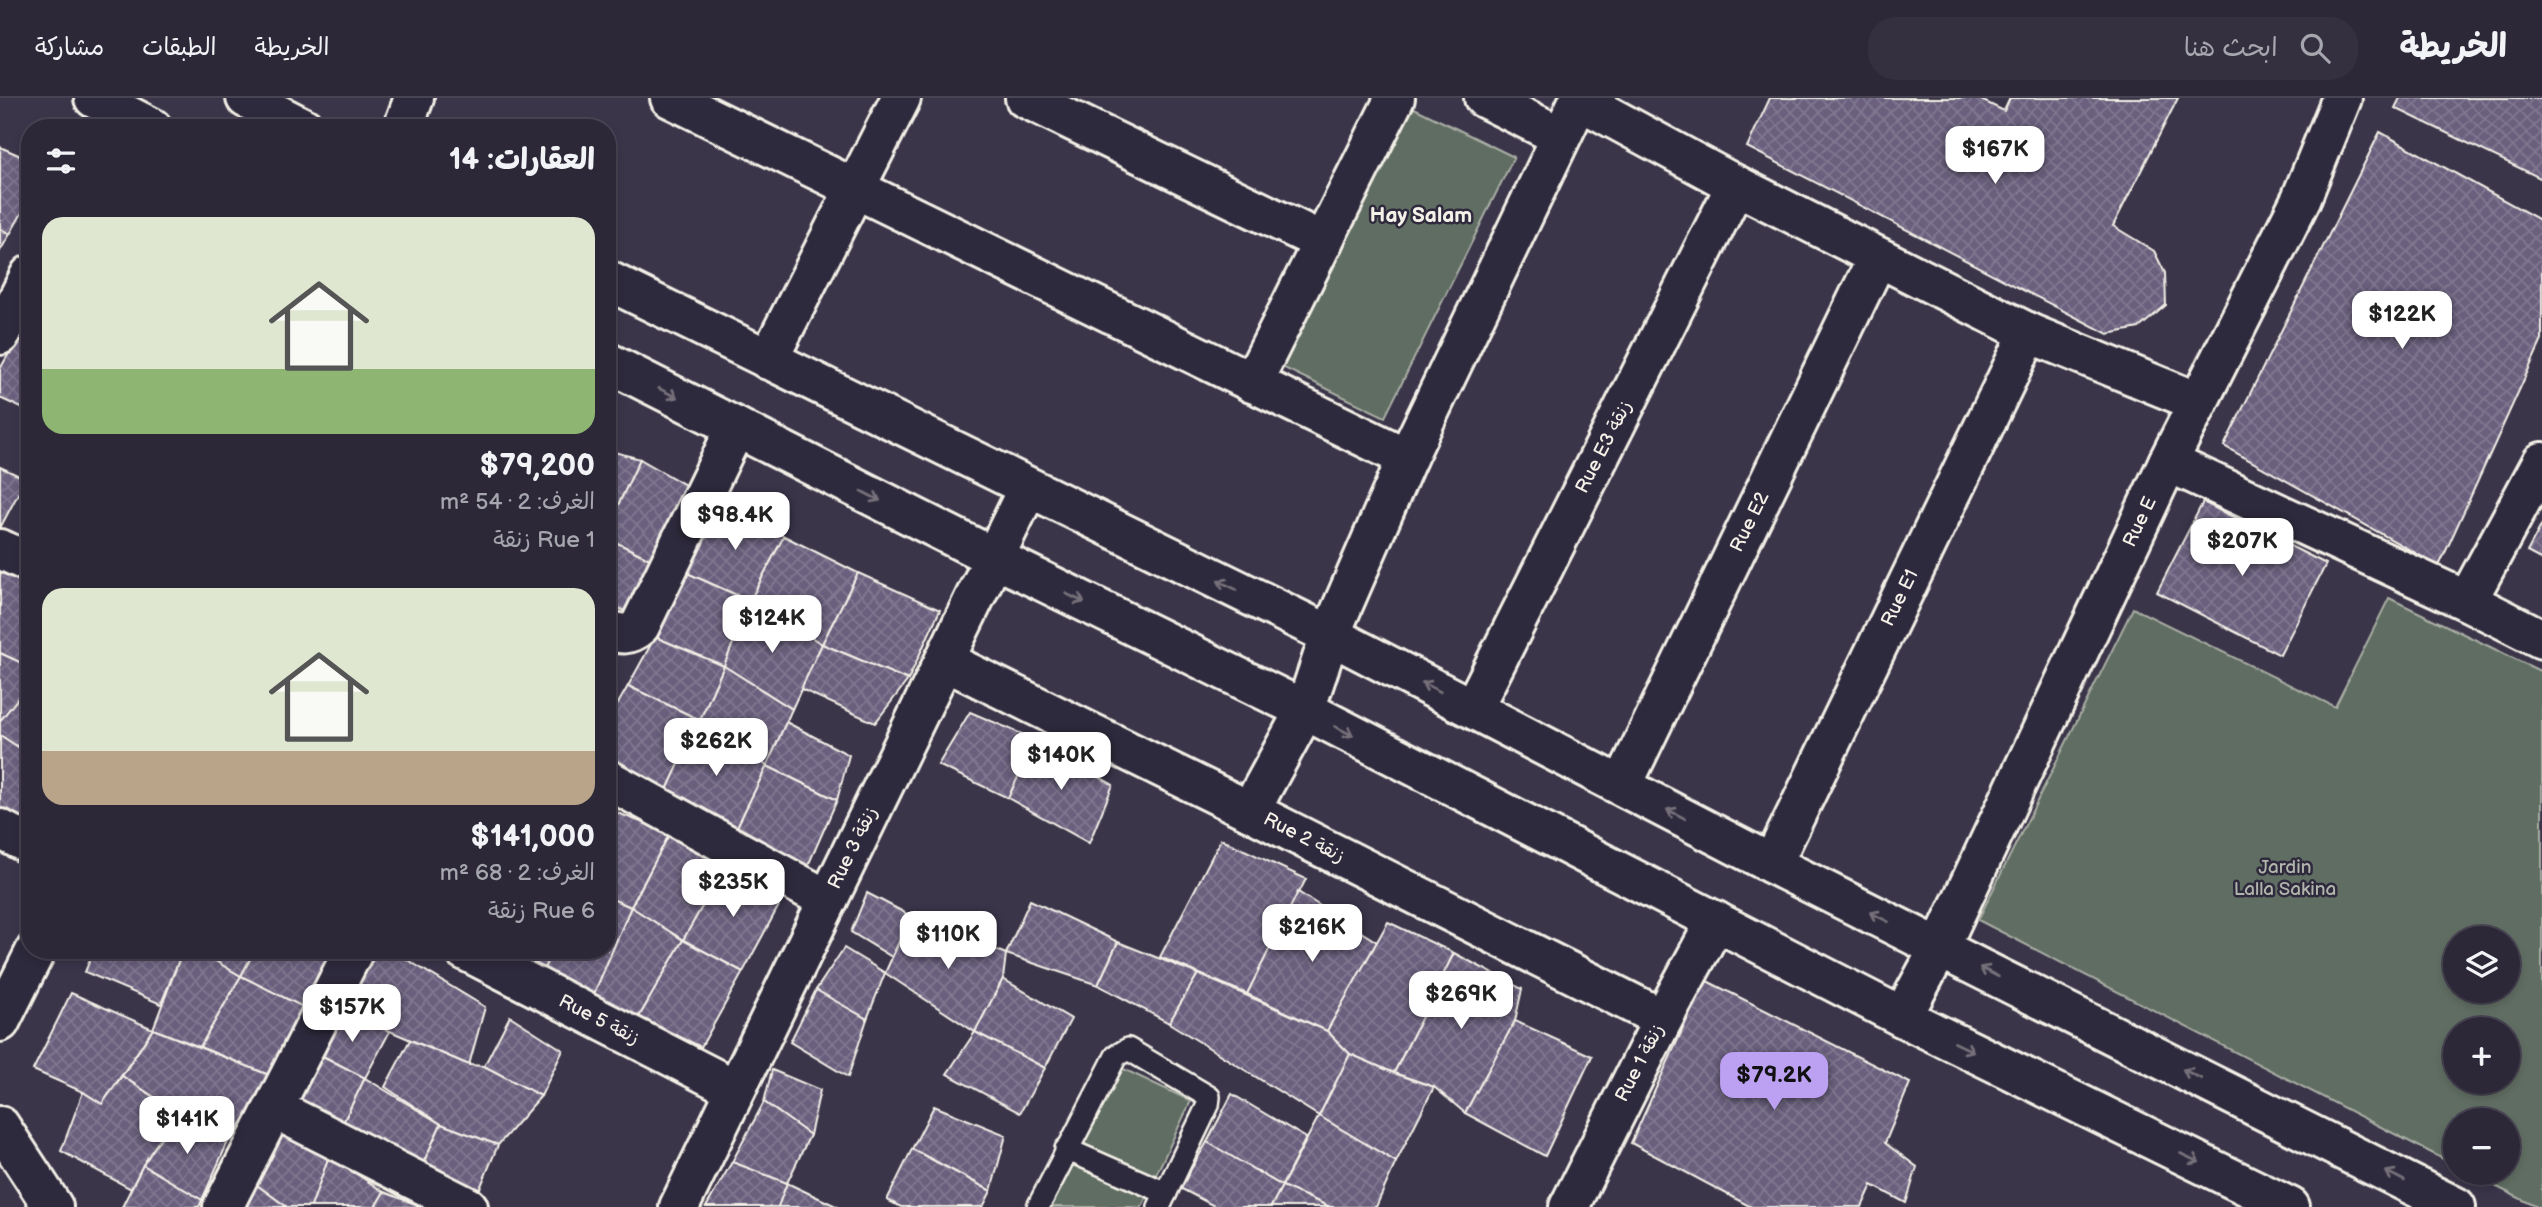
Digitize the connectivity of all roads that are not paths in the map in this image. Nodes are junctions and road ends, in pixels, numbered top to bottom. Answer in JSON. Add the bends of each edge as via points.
{"nodes":[{"id":1,"x":246,"y":98,"type":"edge"},
{"id":2,"x":414,"y":98,"type":"edge"},
{"id":3,"x":670,"y":98,"type":"edge"},
{"id":4,"x":901,"y":98,"type":"edge"},
{"id":5,"x":1026,"y":98,"type":"edge"},
{"id":6,"x":1395,"y":98,"type":"edge"},
{"id":7,"x":1484,"y":98,"type":"edge"},
{"id":8,"x":2342,"y":98,"type":"edge"},
{"id":9,"x":1580,"y":99,"type":"edge"},
{"id":10,"x":107,"y":108,"type":"edge"},
{"id":11,"x":132,"y":119,"type":"edge"},
{"id":12,"x":287,"y":119,"type":"edge"},
{"id":13,"x":406,"y":119,"type":"edge"},
{"id":14,"x":1560,"y":136,"type":"junction"},
{"id":15,"x":1736,"y":185,"type":"junction"},
{"id":16,"x":855,"y":188,"type":"junction"},
{"id":17,"x":1323,"y":242,"type":"junction"},
{"id":18,"x":1878,"y":257,"type":"junction"},
{"id":19,"x":616,"y":284,"type":"edge"},
{"id":20,"x":21,"y":291,"type":"edge"},
{"id":21,"x":2,"y":325,"type":"edge"},
{"id":22,"x":2029,"y":332,"type":"junction"},
{"id":23,"x":768,"y":360,"type":"junction"},
{"id":24,"x":616,"y":367,"type":"edge"},
{"id":25,"x":1252,"y":383,"type":"junction"},
{"id":26,"x":2198,"y":401,"type":"junction"},
{"id":27,"x":736,"y":427,"type":"junction"},
{"id":28,"x":1407,"y":458,"type":"junction"},
{"id":29,"x":2168,"y":462,"type":"junction"},
{"id":30,"x":2542,"y":462,"type":"edge"},
{"id":31,"x":1028,"y":488,"type":"junction"},
{"id":32,"x":0,"y":549,"type":"edge"},
{"id":33,"x":995,"y":558,"type":"junction"},
{"id":34,"x":21,"y":559,"type":"edge"},
{"id":35,"x":2467,"y":601,"type":"junction"},
{"id":36,"x":616,"y":632,"type":"edge"},
{"id":37,"x":1330,"y":635,"type":"junction"},
{"id":38,"x":2542,"y":639,"type":"edge"},
{"id":39,"x":945,"y":661,"type":"junction"},
{"id":40,"x":1473,"y":708,"type":"junction"},
{"id":41,"x":1304,"y":710,"type":"junction"},
{"id":42,"x":616,"y":784,"type":"edge"},
{"id":43,"x":1622,"y":786,"type":"junction"},
{"id":44,"x":1250,"y":811,"type":"junction"},
{"id":45,"x":0,"y":829,"type":"edge"},
{"id":46,"x":21,"y":840,"type":"edge"},
{"id":47,"x":1772,"y":864,"type":"junction"},
{"id":48,"x":828,"y":900,"type":"junction"},
{"id":49,"x":1716,"y":921,"type":"junction"},
{"id":50,"x":1940,"y":947,"type":"junction"},
{"id":51,"x":32,"y":959,"type":"edge"},
{"id":52,"x":350,"y":959,"type":"edge"},
{"id":53,"x":482,"y":959,"type":"edge"},
{"id":54,"x":1902,"y":1017,"type":"junction"},
{"id":55,"x":1662,"y":1019,"type":"junction"},
{"id":56,"x":0,"y":1022,"type":"edge"},
{"id":57,"x":735,"y":1089,"type":"junction"},
{"id":58,"x":275,"y":1109,"type":"junction"},
{"id":59,"x":0,"y":1126,"type":"edge"},
{"id":60,"x":1066,"y":1149,"type":"junction"},
{"id":61,"x":1163,"y":1200,"type":"edge"},
{"id":62,"x":465,"y":1206,"type":"edge"},
{"id":63,"x":53,"y":1207,"type":"edge"},
{"id":64,"x":223,"y":1207,"type":"edge"},
{"id":65,"x":679,"y":1207,"type":"edge"},
{"id":66,"x":1038,"y":1207,"type":"edge"},
{"id":67,"x":1569,"y":1207,"type":"edge"},
{"id":68,"x":2290,"y":1207,"type":"edge"},
{"id":69,"x":2456,"y":1207,"type":"edge"}],
"edges":[{"from":1,"to":12,"type":"street"},
{"from":2,"to":13,"type":"street"},
{"from":3,"to":16,"type":"street"},
{"from":4,"to":16,"type":"street"},
{"from":5,"to":17,"type":"street"},
{"from":6,"to":17,"type":"street"},
{"from":7,"to":14,"type":"street"},
{"from":8,"to":26,"type":"street","name":"Rue E","via":[[2301,199]]},
{"from":9,"to":14,"type":"street"},
{"from":9,"to":15,"type":"street"},
{"from":10,"to":11,"type":"street"},
{"from":14,"to":28,"type":"street"},
{"from":15,"to":18,"type":"street"},
{"from":15,"to":40,"type":"street","name":"Rue E3 زنقة"},
{"from":16,"to":23,"type":"street"},
{"from":16,"to":25,"type":"street"},
{"from":17,"to":25,"type":"street"},
{"from":18,"to":22,"type":"street"},
{"from":18,"to":43,"type":"street","name":"Rue E2"},
{"from":19,"to":23,"type":"street"},
{"from":20,"to":21,"type":"street"},
{"from":22,"to":26,"type":"street"},
{"from":22,"to":47,"type":"street","name":"Rue E1"},
{"from":23,"to":31,"type":"street"},
{"from":24,"to":27,"type":"street","one_way":true},
{"from":25,"to":28,"type":"street"},
{"from":26,"to":29,"type":"street","name":"Rue E"},
{"from":27,"to":33,"type":"street","one_way":true},
{"from":27,"to":36,"type":"street","via":[[640,626],[632,633]]},
{"from":28,"to":37,"type":"street"},
{"from":29,"to":35,"type":"street"},
{"from":29,"to":50,"type":"street","name":"Rue E"},
{"from":30,"to":35,"type":"street"},
{"from":31,"to":33,"type":"street","name":"Rue 3 زنقة"},
{"from":37,"to":31,"type":"street","one_way":true},
{"from":32,"to":34,"type":"street"},
{"from":33,"to":39,"type":"street","name":"Rue 3 زنقة"},
{"from":33,"to":41,"type":"street","one_way":true},
{"from":35,"to":38,"type":"street"},
{"from":40,"to":37,"type":"street","one_way":true},
{"from":37,"to":41,"type":"street"},
{"from":39,"to":44,"type":"street","name":"Rue 2 زنقة"},
{"from":39,"to":48,"type":"street","name":"Rue 3 زنقة"},
{"from":40,"to":43,"type":"street"},
{"from":41,"to":44,"type":"street"},
{"from":41,"to":49,"type":"street","one_way":true},
{"from":42,"to":48,"type":"street"},
{"from":47,"to":43,"type":"street","one_way":true},
{"from":44,"to":55,"type":"street","name":"Rue 2 زنقة"},
{"from":45,"to":46,"type":"street"},
{"from":50,"to":47,"type":"street","one_way":true},
{"from":48,"to":57,"type":"street","name":"Rue 3 زنقة"},
{"from":49,"to":54,"type":"street"},
{"from":49,"to":55,"type":"street","name":"Rue 1 زنقة"},
{"from":50,"to":54,"type":"street","name":"Rue E"},
{"from":69,"to":50,"type":"street","one_way":true},
{"from":51,"to":56,"type":"street"},
{"from":52,"to":58,"type":"street"},
{"from":53,"to":57,"type":"street","name":"Rue 5 زنقة"},
{"from":54,"to":68,"type":"street","one_way":true},
{"from":55,"to":67,"type":"street","name":"Rue 1 زنقة"},
{"from":57,"to":65,"type":"street","name":"Rue 3 زنقة"},
{"from":58,"to":62,"type":"street"},
{"from":58,"to":64,"type":"street"},
{"from":59,"to":63,"type":"street"},
{"from":60,"to":61,"type":"lane"},
{"from":60,"to":61,"type":"lane","via":[[1116,1056],[1128,1049],[1209,1097]]},
{"from":60,"to":66,"type":"lane"}]}
